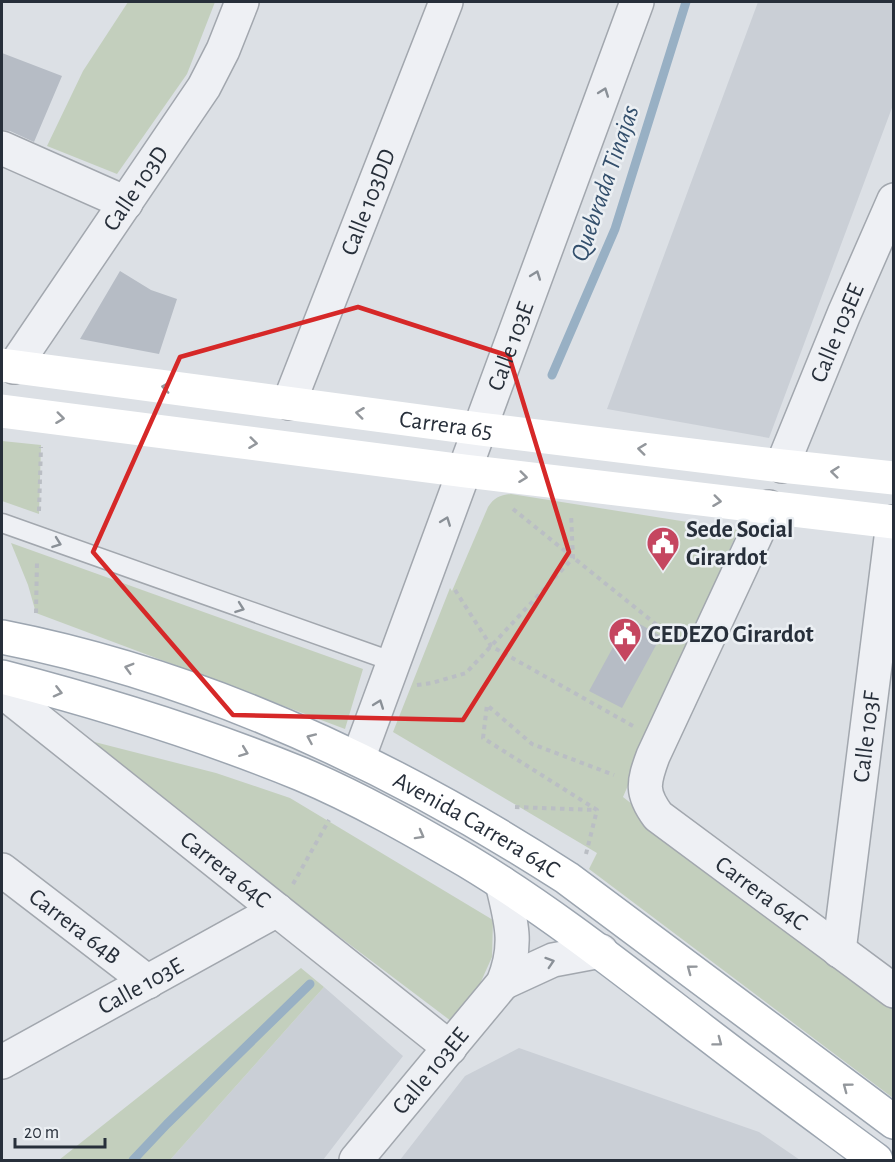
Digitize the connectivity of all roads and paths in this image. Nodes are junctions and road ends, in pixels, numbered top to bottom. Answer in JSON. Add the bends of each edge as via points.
{"nodes":[{"id":1,"x":242,"y":2,"type":"edge"},
{"id":2,"x":446,"y":2,"type":"edge"},
{"id":3,"x":637,"y":2,"type":"edge"},
{"id":4,"x":2,"y":148,"type":"edge"},
{"id":5,"x":894,"y":200,"type":"edge"},
{"id":6,"x":126,"y":203,"type":"junction"},
{"id":7,"x":8,"y":366,"type":"edge"},
{"id":8,"x":290,"y":403,"type":"junction"},
{"id":9,"x":2,"y":411,"type":"edge"},
{"id":10,"x":480,"y":429,"type":"junction"},
{"id":11,"x":782,"y":466,"type":"junction"},
{"id":12,"x":465,"y":471,"type":"junction"},
{"id":13,"x":894,"y":478,"type":"edge"},
{"id":14,"x":508,"y":505,"type":"dead end"},
{"id":15,"x":571,"y":505,"type":"dead end"},
{"id":16,"x":769,"y":507,"type":"junction"},
{"id":17,"x":893,"y":522,"type":"edge"},
{"id":18,"x":2,"y":523,"type":"edge"},
{"id":19,"x":433,"y":557,"type":"junction"},
{"id":20,"x":573,"y":558,"type":"junction"},
{"id":21,"x":2,"y":637,"type":"edge"},
{"id":22,"x":491,"y":646,"type":"junction"},
{"id":23,"x":699,"y":658,"type":"junction"},
{"id":24,"x":389,"y":676,"type":"junction"},
{"id":25,"x":2,"y":677,"type":"edge"},
{"id":26,"x":2,"y":691,"type":"edge"},
{"id":27,"x":660,"y":741,"type":"junction"},
{"id":28,"x":358,"y":759,"type":"junction"},
{"id":29,"x":644,"y":786,"type":"junction"},
{"id":30,"x":344,"y":795,"type":"junction"},
{"id":31,"x":514,"y":807,"type":"dead end"},
{"id":32,"x":597,"y":810,"type":"junction"},
{"id":33,"x":585,"y":858,"type":"dead end"},
{"id":34,"x":2,"y":870,"type":"edge"},
{"id":35,"x":502,"y":883,"type":"junction"},
{"id":36,"x":277,"y":910,"type":"junction"},
{"id":37,"x":601,"y":951,"type":"junction"},
{"id":38,"x":839,"y":951,"type":"junction"},
{"id":39,"x":148,"y":982,"type":"junction"},
{"id":40,"x":503,"y":982,"type":"junction"},
{"id":41,"x":894,"y":991,"type":"edge"},
{"id":42,"x":450,"y":1048,"type":"junction"},
{"id":43,"x":2,"y":1062,"type":"edge"},
{"id":44,"x":894,"y":1122,"type":"edge"},
{"id":45,"x":356,"y":1161,"type":"edge"},
{"id":46,"x":876,"y":1161,"type":"edge"}],
"edges":[{"from":1,"to":6,"type":"street","name":"Calle 103D","via":[[204,87]]},
{"from":2,"to":8,"type":"street","name":"Calle 103DD"},
{"from":10,"to":3,"type":"street","name":"Calle 103E","one_way":true},
{"from":4,"to":6,"type":"street"},
{"from":5,"to":11,"type":"street","name":"Calle 103EE"},
{"from":6,"to":7,"type":"street","name":"Calle 103D"},
{"from":8,"to":7,"type":"main road","name":"Carrera 65","one_way":true},
{"from":10,"to":8,"type":"main road","name":"Carrera 65","one_way":true},
{"from":9,"to":12,"type":"main road","name":"Carrera 65","one_way":true},
{"from":11,"to":10,"type":"main road","name":"Carrera 65","one_way":true},
{"from":10,"to":12,"type":"street","name":"Calle 103E"},
{"from":13,"to":11,"type":"main road","name":"Carrera 65","one_way":true},
{"from":12,"to":16,"type":"main road","name":"Carrera 65","one_way":true},
{"from":19,"to":12,"type":"street","name":"Calle 103E","one_way":true},
{"from":14,"to":20,"type":"path"},
{"from":15,"to":20,"type":"path"},
{"from":16,"to":17,"type":"main road","name":"Carrera 65"},
{"from":16,"to":23,"type":"street"},
{"from":17,"to":38,"type":"street","name":"Calle 103F"},
{"from":18,"to":24,"type":"lane","one_way":true},
{"from":19,"to":22,"type":"path"},
{"from":19,"to":24,"type":"street","name":"Calle 103E"},
{"from":20,"to":22,"type":"path"},
{"from":20,"to":23,"type":"path"},
{"from":28,"to":21,"type":"main road","name":"Avenida Carrera 64C","one_way":true,"via":[[208,694],[91,657]]},
{"from":22,"to":24,"type":"path","via":[[466,672],[432,683]]},
{"from":22,"to":27,"type":"path"},
{"from":23,"to":27,"type":"street"},
{"from":28,"to":24,"type":"street","name":"Calle 103E","one_way":true},
{"from":25,"to":30,"type":"main road","name":"Avenida Carrera 64C","one_way":true,"via":[[157,721],[303,775]]},
{"from":26,"to":36,"type":"street","name":"Carrera 64C"},
{"from":27,"to":29,"type":"street"},
{"from":44,"to":28,"type":"main road","name":"Avenida Carrera 64C","one_way":true,"via":[[567,878],[512,842]]},
{"from":29,"to":32,"type":"path","via":[[532,744],[487,705],[483,738]]},
{"from":29,"to":38,"type":"street","name":"Carrera 64C","via":[[648,802],[658,816]]},
{"from":30,"to":35,"type":"main road","name":"Avenida Carrera 64C","one_way":true},
{"from":30,"to":36,"type":"path"},
{"from":31,"to":32,"type":"path"},
{"from":32,"to":33,"type":"path"},
{"from":34,"to":39,"type":"street","name":"Carrera 64B"},
{"from":35,"to":37,"type":"main road","name":"Avenida Carrera 64C"},
{"from":35,"to":40,"type":"street","name":"Calle 103EE","via":[[513,944]]},
{"from":36,"to":39,"type":"street","name":"Calle 103E"},
{"from":36,"to":42,"type":"street","name":"Carrera 64C"},
{"from":40,"to":37,"type":"street","name":"Calle 103EE","one_way":true,"via":[[553,960]]},
{"from":37,"to":46,"type":"main road","name":"Avenida Carrera 64C","one_way":true},
{"from":38,"to":41,"type":"street","name":"Carrera 64C"},
{"from":39,"to":43,"type":"street","name":"Calle 103E"},
{"from":40,"to":42,"type":"street","name":"Calle 103EE"},
{"from":42,"to":45,"type":"street","name":"Calle 103EE"}]}
